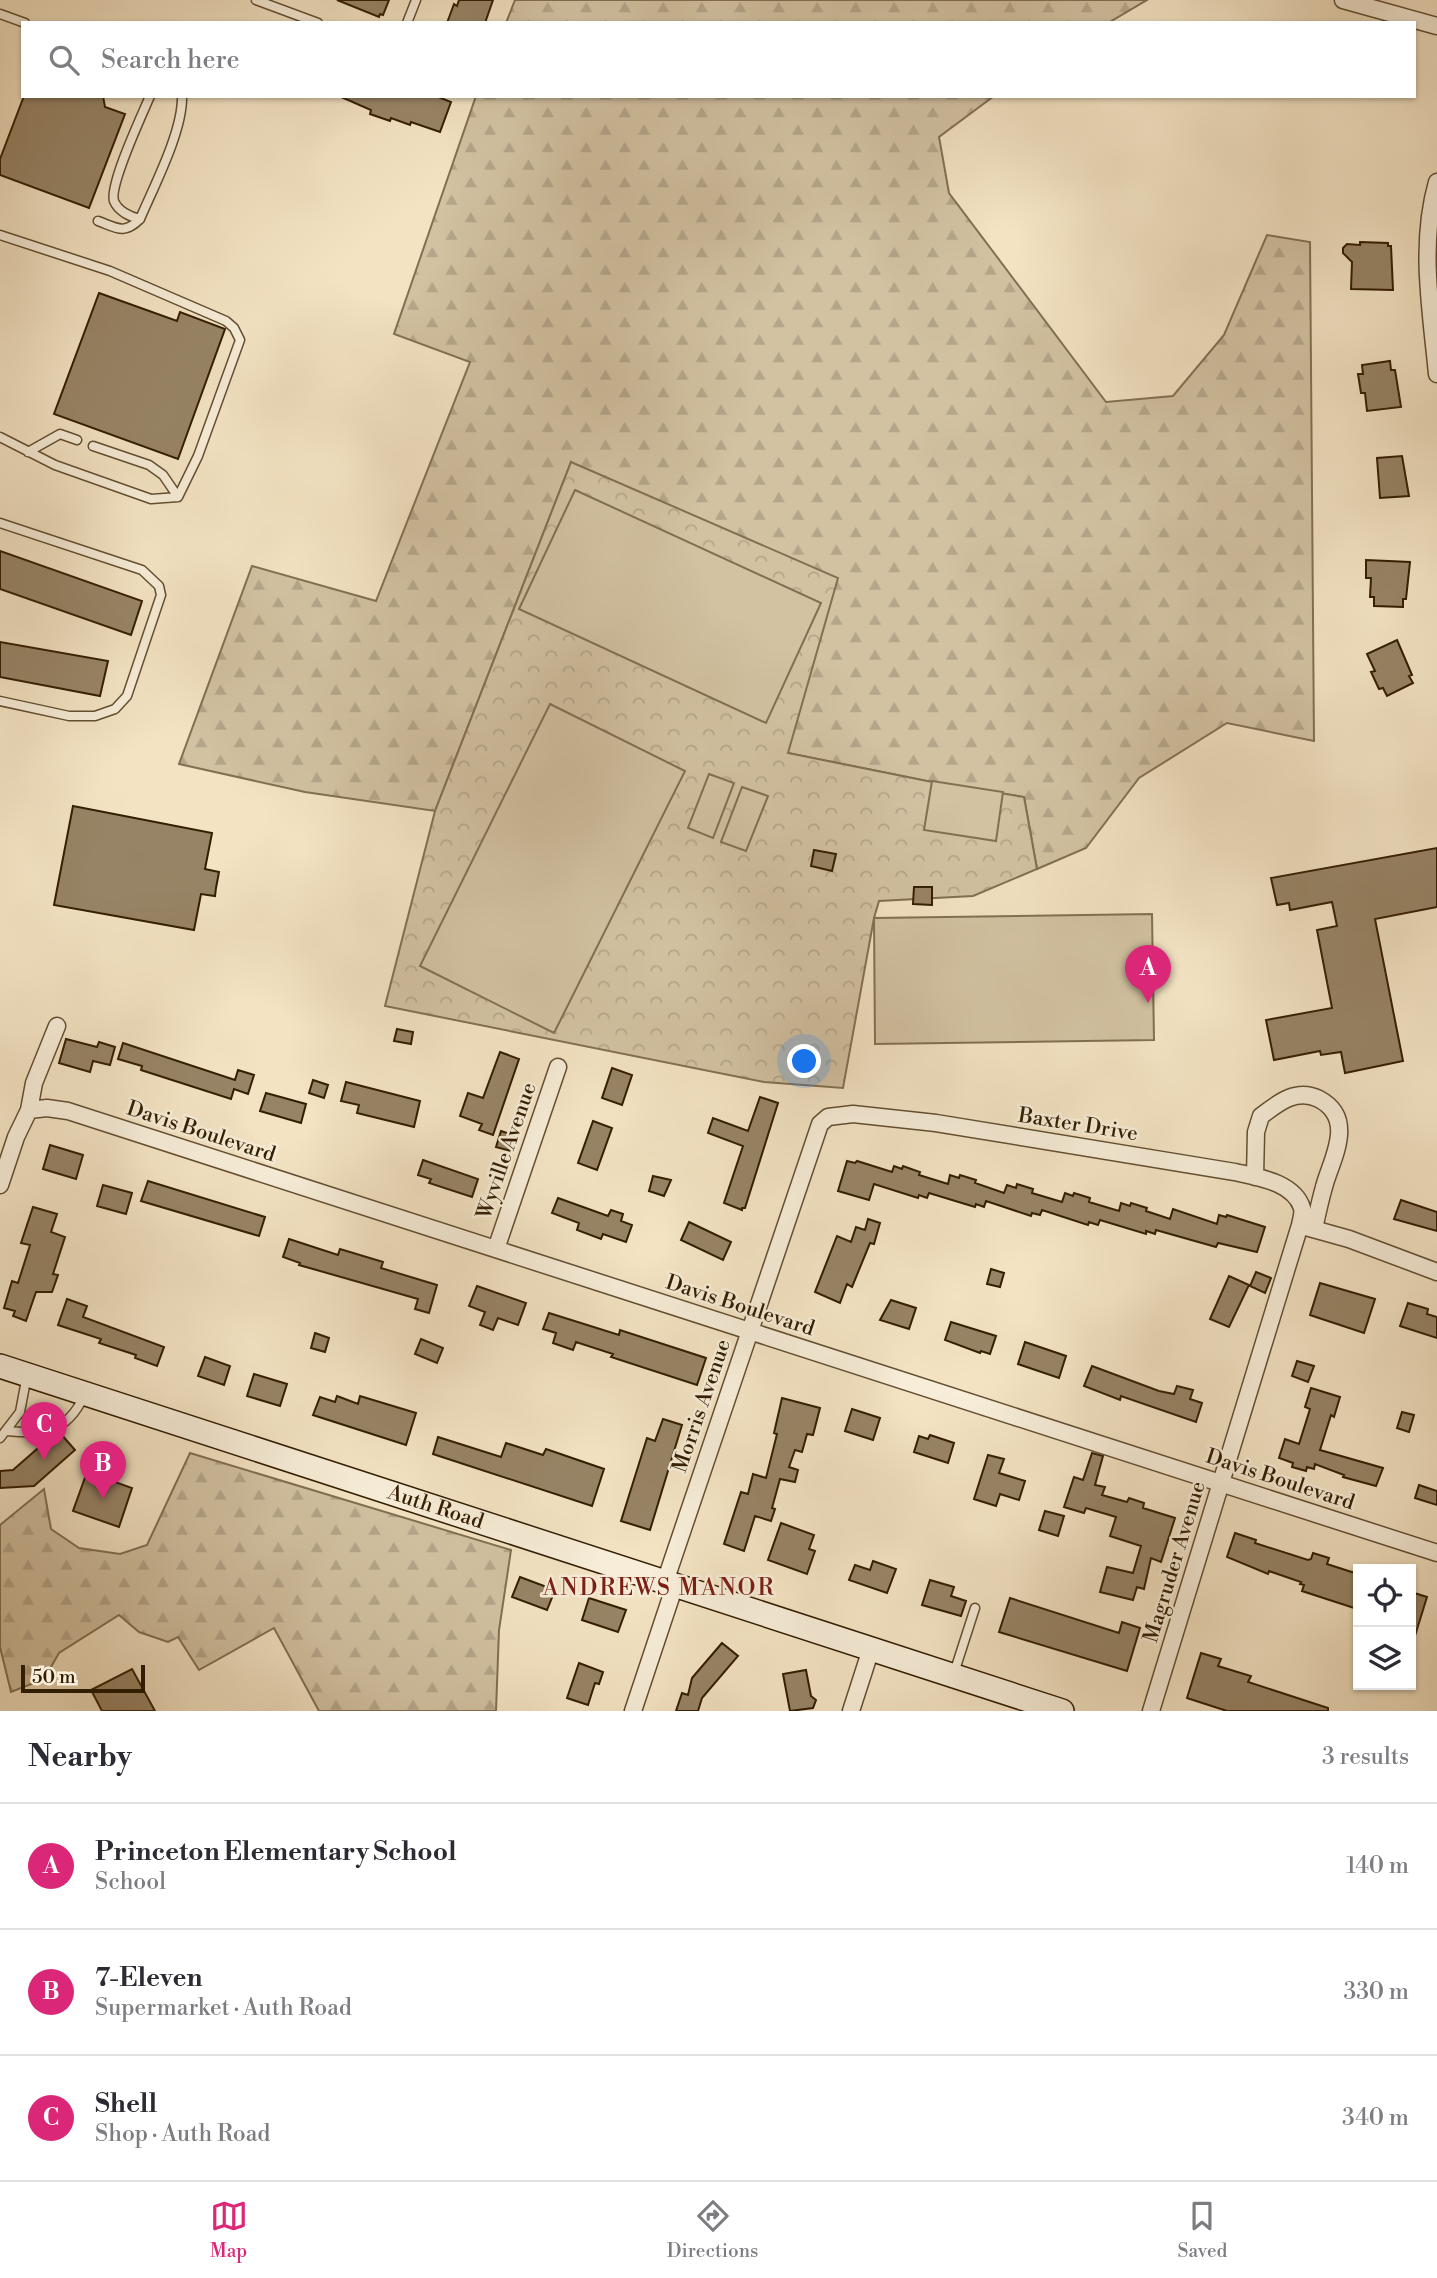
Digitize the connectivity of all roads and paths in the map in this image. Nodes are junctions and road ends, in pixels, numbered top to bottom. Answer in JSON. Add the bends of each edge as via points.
{"nodes":[{"id":1,"x":256,"y":0,"type":"edge"},
{"id":2,"x":416,"y":0,"type":"edge"},
{"id":3,"x":1343,"y":0,"type":"edge"},
{"id":4,"x":0,"y":14,"type":"edge"},
{"id":5,"x":313,"y":21,"type":"edge"},
{"id":6,"x":408,"y":21,"type":"edge"},
{"id":7,"x":21,"y":22,"type":"edge"},
{"id":8,"x":1437,"y":26,"type":"edge"},
{"id":9,"x":148,"y":98,"type":"edge"},
{"id":10,"x":182,"y":98,"type":"edge"},
{"id":11,"x":1437,"y":182,"type":"edge"},
{"id":12,"x":140,"y":219,"type":"junction"},
{"id":13,"x":98,"y":221,"type":"dead end"},
{"id":14,"x":0,"y":235,"type":"edge"},
{"id":15,"x":1437,"y":374,"type":"edge"},
{"id":16,"x":0,"y":437,"type":"edge"},
{"id":17,"x":77,"y":440,"type":"dead end"},
{"id":18,"x":93,"y":446,"type":"dead end"},
{"id":19,"x":28,"y":452,"type":"junction"},
{"id":20,"x":178,"y":497,"type":"junction"},
{"id":21,"x":0,"y":523,"type":"edge"},
{"id":22,"x":0,"y":701,"type":"edge"},
{"id":23,"x":57,"y":1026,"type":"dead end"},
{"id":24,"x":558,"y":1067,"type":"dead end"},
{"id":25,"x":29,"y":1110,"type":"junction"},
{"id":26,"x":820,"y":1124,"type":"joint"},
{"id":27,"x":1255,"y":1177,"type":"junction"},
{"id":28,"x":0,"y":1185,"type":"edge"},
{"id":29,"x":1307,"y":1227,"type":"junction"},
{"id":30,"x":495,"y":1249,"type":"junction"},
{"id":31,"x":1437,"y":1272,"type":"edge"},
{"id":32,"x":750,"y":1331,"type":"junction"},
{"id":33,"x":0,"y":1366,"type":"edge"},
{"id":34,"x":27,"y":1375,"type":"junction"},
{"id":35,"x":85,"y":1394,"type":"junction"},
{"id":36,"x":3,"y":1434,"type":"edge"},
{"id":37,"x":1222,"y":1484,"type":"junction"},
{"id":38,"x":1437,"y":1553,"type":"edge"},
{"id":39,"x":670,"y":1584,"type":"junction"},
{"id":40,"x":975,"y":1608,"type":"dead end"},
{"id":41,"x":872,"y":1649,"type":"junction"},
{"id":42,"x":953,"y":1676,"type":"junction"},
{"id":43,"x":634,"y":1711,"type":"edge"},
{"id":44,"x":851,"y":1711,"type":"edge"},
{"id":45,"x":1062,"y":1711,"type":"edge"},
{"id":46,"x":1151,"y":1711,"type":"edge"}],
"edges":[{"from":1,"to":5,"type":"lane"},
{"from":2,"to":6,"type":"lane"},
{"from":3,"to":8,"type":"street"},
{"from":4,"to":7,"type":"lane"},
{"from":9,"to":12,"type":"lane","via":[[113,198],[119,209]]},
{"from":10,"to":12,"type":"lane","via":[[176,129]]},
{"from":11,"to":15,"type":"street","via":[[1426,247]]},
{"from":12,"to":13,"type":"lane","via":[[131,229],[122,230]]},
{"from":14,"to":20,"type":"lane","via":[[110,271],[234,328],[240,340],[198,456]]},
{"from":16,"to":19,"type":"lane"},
{"from":17,"to":19,"type":"lane","via":[[60,434]]},
{"from":18,"to":20,"type":"lane","via":[[149,465],[163,475]]},
{"from":19,"to":20,"type":"lane","via":[[151,499]]},
{"from":21,"to":22,"type":"lane","via":[[142,570],[159,586],[161,595],[127,696],[115,709],[95,716],[69,716]]},
{"from":23,"to":25,"type":"street","via":[[34,1083]]},
{"from":24,"to":30,"type":"street","name":"Wyville Avenue"},
{"from":25,"to":28,"type":"street"},
{"from":25,"to":30,"type":"street","name":"Davis Boulevard","via":[[68,1111]]},
{"from":26,"to":27,"type":"street","name":"Baxter Drive","via":[[828,1117],[853,1114],[936,1123]]},
{"from":26,"to":32,"type":"street","name":"Morris Avenue"},
{"from":27,"to":29,"type":"street","name":"Baxter Drive","via":[[1289,1190],[1302,1208]]},
{"from":27,"to":29,"type":"street","name":"Magruder Avenue","via":[[1261,1116],[1294,1095],[1326,1102],[1340,1135]]},
{"from":29,"to":31,"type":"street"},
{"from":29,"to":37,"type":"street","name":"Magruder Avenue"},
{"from":30,"to":32,"type":"street","name":"Davis Boulevard"},
{"from":32,"to":37,"type":"street","name":"Davis Boulevard"},
{"from":32,"to":39,"type":"street","name":"Morris Avenue"},
{"from":33,"to":34,"type":"main road","name":"Auth Road"},
{"from":34,"to":35,"type":"main road","name":"Auth Road"},
{"from":34,"to":36,"type":"lane","via":[[20,1412]]},
{"from":35,"to":36,"type":"lane","via":[[75,1414],[53,1429]]},
{"from":35,"to":39,"type":"main road","name":"Auth Road"},
{"from":37,"to":38,"type":"street","name":"Davis Boulevard"},
{"from":37,"to":46,"type":"street","name":"Magruder Avenue"},
{"from":39,"to":41,"type":"main road","name":"Auth Road"},
{"from":39,"to":43,"type":"street","name":"Morris Avenue"},
{"from":40,"to":42,"type":"lane"},
{"from":41,"to":42,"type":"main road","name":"Auth Road"},
{"from":41,"to":44,"type":"street"},
{"from":42,"to":45,"type":"main road","name":"Auth Road"}]}
